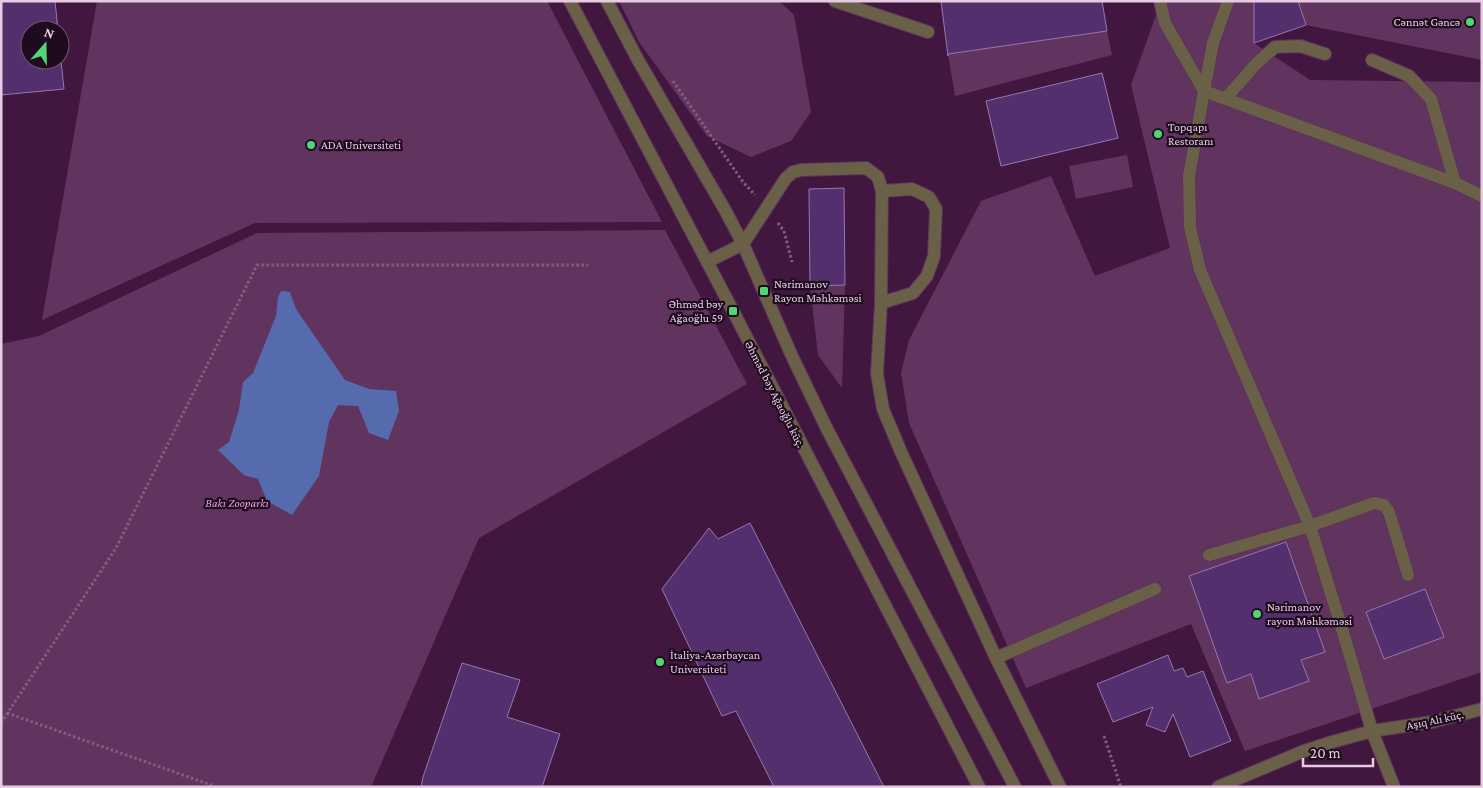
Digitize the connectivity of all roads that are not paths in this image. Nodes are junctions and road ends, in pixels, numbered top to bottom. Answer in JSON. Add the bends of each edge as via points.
{"nodes":[{"id":1,"x":570,"y":1,"type":"edge"},
{"id":2,"x":607,"y":1,"type":"edge"},
{"id":3,"x":834,"y":1,"type":"edge"},
{"id":4,"x":1160,"y":1,"type":"edge"},
{"id":5,"x":1228,"y":1,"type":"edge"},
{"id":6,"x":928,"y":32,"type":"dead end"},
{"id":7,"x":1325,"y":54,"type":"dead end"},
{"id":8,"x":1372,"y":60,"type":"dead end"},
{"id":9,"x":1204,"y":91,"type":"junction"},
{"id":10,"x":1225,"y":99,"type":"junction"},
{"id":11,"x":1455,"y":183,"type":"junction"},
{"id":12,"x":882,"y":191,"type":"junction"},
{"id":13,"x":1482,"y":196,"type":"edge"},
{"id":14,"x":743,"y":244,"type":"junction"},
{"id":15,"x":707,"y":262,"type":"junction"},
{"id":16,"x":881,"y":303,"type":"junction"},
{"id":17,"x":1310,"y":526,"type":"junction"},
{"id":18,"x":1209,"y":555,"type":"dead end"},
{"id":19,"x":1408,"y":575,"type":"dead end"},
{"id":20,"x":1155,"y":589,"type":"dead end"},
{"id":21,"x":996,"y":658,"type":"junction"},
{"id":22,"x":1482,"y":709,"type":"edge"},
{"id":23,"x":1372,"y":731,"type":"junction"},
{"id":24,"x":979,"y":787,"type":"edge"},
{"id":25,"x":1015,"y":787,"type":"edge"},
{"id":26,"x":1060,"y":787,"type":"edge"},
{"id":27,"x":1218,"y":787,"type":"edge"},
{"id":28,"x":1394,"y":787,"type":"edge"}],
"edges":[{"from":1,"to":15,"type":"street","name":"Əhməd bəy Ağaoğlu küç."},
{"from":2,"to":14,"type":"street"},
{"from":3,"to":6,"type":"street"},
{"from":4,"to":9,"type":"street","via":[[1166,22]]},
{"from":5,"to":9,"type":"street","via":[[1213,43]]},
{"from":7,"to":10,"type":"street","via":[[1300,46],[1274,47]]},
{"from":8,"to":11,"type":"street","via":[[1409,76],[1431,99]]},
{"from":9,"to":10,"type":"street"},
{"from":9,"to":17,"type":"street","via":[[1189,176],[1190,227],[1200,270]]},
{"from":10,"to":11,"type":"street"},
{"from":11,"to":13,"type":"street"},
{"from":12,"to":14,"type":"street","via":[[878,177],[866,168],[793,172]]},
{"from":12,"to":16,"type":"street"},
{"from":12,"to":16,"type":"street","via":[[912,189],[929,197],[936,209],[934,256],[927,276],[913,293]]},
{"from":14,"to":15,"type":"street"},
{"from":14,"to":25,"type":"street","via":[[827,429]]},
{"from":15,"to":24,"type":"street","name":"Əhməd bəy Ağaoğlu küç."},
{"from":16,"to":21,"type":"street","via":[[878,374],[883,409]]},
{"from":17,"to":18,"type":"street"},
{"from":17,"to":19,"type":"street","via":[[1374,503],[1384,505]]},
{"from":17,"to":23,"type":"street"},
{"from":20,"to":21,"type":"street"},
{"from":21,"to":26,"type":"street"},
{"from":22,"to":23,"type":"street","name":"Aşıq Alı küç.","via":[[1432,722]]},
{"from":23,"to":27,"type":"street","name":"Aşıq Alı küç.","via":[[1304,751]]},
{"from":23,"to":28,"type":"street"}]}
